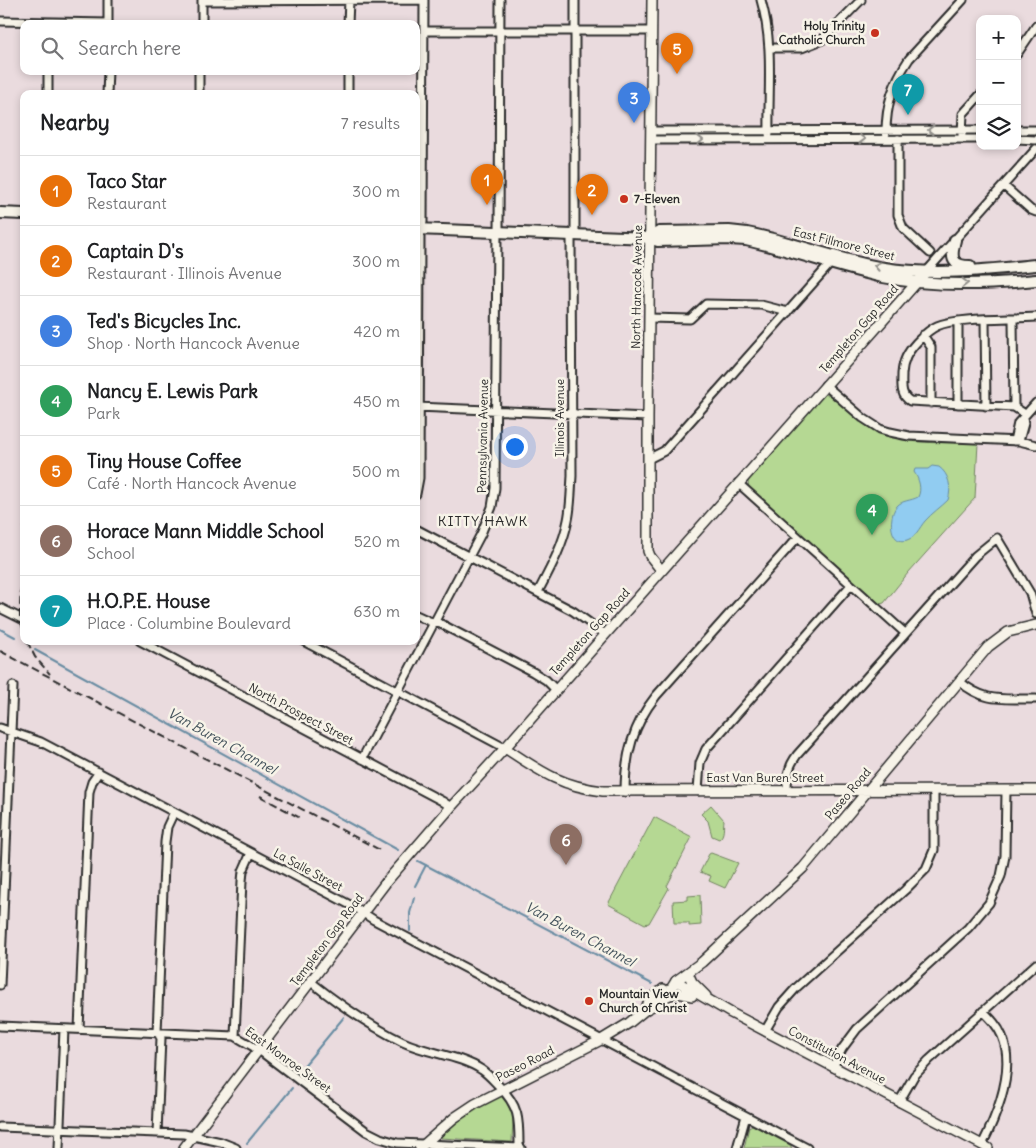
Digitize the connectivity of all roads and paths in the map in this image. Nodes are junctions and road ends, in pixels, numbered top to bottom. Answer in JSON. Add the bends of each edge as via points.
{"nodes":[{"id":1,"x":108,"y":0,"type":"edge"},
{"id":2,"x":202,"y":0,"type":"edge"},
{"id":3,"x":278,"y":0,"type":"edge"},
{"id":4,"x":349,"y":0,"type":"edge"},
{"id":5,"x":424,"y":0,"type":"edge"},
{"id":6,"x":500,"y":0,"type":"edge"},
{"id":7,"x":575,"y":0,"type":"edge"},
{"id":8,"x":652,"y":0,"type":"edge"},
{"id":9,"x":761,"y":0,"type":"edge"},
{"id":10,"x":861,"y":0,"type":"edge"},
{"id":11,"x":963,"y":0,"type":"edge"},
{"id":12,"x":108,"y":20,"type":"edge"},
{"id":13,"x":202,"y":20,"type":"edge"},
{"id":14,"x":348,"y":20,"type":"edge"},
{"id":15,"x":0,"y":21,"type":"edge"},
{"id":16,"x":20,"y":22,"type":"edge"},
{"id":17,"x":1036,"y":26,"type":"edge"},
{"id":18,"x":424,"y":30,"type":"junction"},
{"id":19,"x":500,"y":31,"type":"junction"},
{"id":20,"x":575,"y":31,"type":"junction"},
{"id":21,"x":651,"y":31,"type":"junction"},
{"id":22,"x":769,"y":48,"type":"junction"},
{"id":23,"x":1021,"y":48,"type":"edge"},
{"id":24,"x":48,"y":75,"type":"edge"},
{"id":25,"x":108,"y":75,"type":"edge"},
{"id":26,"x":199,"y":75,"type":"edge"},
{"id":27,"x":348,"y":75,"type":"edge"},
{"id":28,"x":48,"y":90,"type":"edge"},
{"id":29,"x":108,"y":90,"type":"edge"},
{"id":30,"x":200,"y":90,"type":"edge"},
{"id":31,"x":348,"y":90,"type":"edge"},
{"id":32,"x":976,"y":99,"type":"edge"},
{"id":33,"x":769,"y":130,"type":"junction"},
{"id":34,"x":886,"y":130,"type":"junction"},
{"id":35,"x":962,"y":130,"type":"junction"},
{"id":36,"x":976,"y":130,"type":"edge"},
{"id":37,"x":1021,"y":130,"type":"edge"},
{"id":38,"x":1036,"y":130,"type":"edge"},
{"id":39,"x":651,"y":135,"type":"junction"},
{"id":40,"x":886,"y":138,"type":"junction"},
{"id":41,"x":769,"y":139,"type":"junction"},
{"id":42,"x":898,"y":139,"type":"junction"},
{"id":43,"x":962,"y":139,"type":"junction"},
{"id":44,"x":976,"y":139,"type":"edge"},
{"id":45,"x":1021,"y":139,"type":"edge"},
{"id":46,"x":1036,"y":140,"type":"edge"},
{"id":47,"x":1036,"y":149,"type":"edge"},
{"id":48,"x":1004,"y":186,"type":"junction"},
{"id":49,"x":1036,"y":212,"type":"edge"},
{"id":50,"x":0,"y":213,"type":"edge"},
{"id":51,"x":20,"y":214,"type":"edge"},
{"id":52,"x":420,"y":227,"type":"edge"},
{"id":53,"x":420,"y":229,"type":"edge"},
{"id":54,"x":498,"y":233,"type":"junction"},
{"id":55,"x":573,"y":236,"type":"junction"},
{"id":56,"x":649,"y":238,"type":"junction"},
{"id":57,"x":955,"y":240,"type":"junction"},
{"id":58,"x":930,"y":253,"type":"dead end"},
{"id":59,"x":831,"y":262,"type":"junction"},
{"id":60,"x":1036,"y":264,"type":"edge"},
{"id":61,"x":1001,"y":268,"type":"junction"},
{"id":62,"x":926,"y":272,"type":"junction"},
{"id":63,"x":1036,"y":280,"type":"edge"},
{"id":64,"x":916,"y":282,"type":"junction"},
{"id":65,"x":788,"y":312,"type":"junction"},
{"id":66,"x":1036,"y":317,"type":"edge"},
{"id":67,"x":649,"y":318,"type":"junction"},
{"id":68,"x":1013,"y":319,"type":"junction"},
{"id":69,"x":985,"y":320,"type":"junction"},
{"id":70,"x":958,"y":321,"type":"junction"},
{"id":71,"x":924,"y":335,"type":"junction"},
{"id":72,"x":825,"y":385,"type":"junction"},
{"id":73,"x":931,"y":403,"type":"junction"},
{"id":74,"x":1036,"y":403,"type":"edge"},
{"id":75,"x":958,"y":404,"type":"junction"},
{"id":76,"x":986,"y":406,"type":"junction"},
{"id":77,"x":420,"y":407,"type":"edge"},
{"id":78,"x":1014,"y":407,"type":"junction"},
{"id":79,"x":495,"y":411,"type":"junction"},
{"id":80,"x":571,"y":414,"type":"junction"},
{"id":81,"x":648,"y":417,"type":"junction"},
{"id":82,"x":1024,"y":417,"type":"junction"},
{"id":83,"x":1017,"y":441,"type":"junction"},
{"id":84,"x":1036,"y":445,"type":"edge"},
{"id":85,"x":648,"y":459,"type":"junction"},
{"id":86,"x":738,"y":484,"type":"junction"},
{"id":87,"x":420,"y":531,"type":"edge"},
{"id":88,"x":798,"y":537,"type":"junction"},
{"id":89,"x":469,"y":557,"type":"junction"},
{"id":90,"x":661,"y":570,"type":"junction"},
{"id":91,"x":852,"y":585,"type":"junction"},
{"id":92,"x":538,"y":592,"type":"junction"},
{"id":93,"x":0,"y":608,"type":"edge"},
{"id":94,"x":1036,"y":614,"type":"edge"},
{"id":95,"x":420,"y":617,"type":"edge"},
{"id":96,"x":20,"y":618,"type":"edge"},
{"id":97,"x":435,"y":623,"type":"junction"},
{"id":98,"x":1036,"y":625,"type":"edge"},
{"id":99,"x":905,"y":633,"type":"junction"},
{"id":100,"x":605,"y":634,"type":"junction"},
{"id":101,"x":148,"y":645,"type":"edge"},
{"id":102,"x":310,"y":645,"type":"edge"},
{"id":103,"x":959,"y":681,"type":"junction"},
{"id":104,"x":13,"y":686,"type":"dead end"},
{"id":105,"x":556,"y":689,"type":"junction"},
{"id":106,"x":398,"y":692,"type":"junction"},
{"id":107,"x":1036,"y":699,"type":"edge"},
{"id":108,"x":0,"y":728,"type":"edge"},
{"id":109,"x":10,"y":730,"type":"junction"},
{"id":110,"x":505,"y":748,"type":"junction"},
{"id":111,"x":362,"y":759,"type":"junction"},
{"id":112,"x":99,"y":772,"type":"junction"},
{"id":113,"x":787,"y":790,"type":"junction"},
{"id":114,"x":1006,"y":790,"type":"junction"},
{"id":115,"x":1036,"y":790,"type":"edge"},
{"id":116,"x":698,"y":791,"type":"junction"},
{"id":117,"x":866,"y":791,"type":"junction"},
{"id":118,"x":934,"y":791,"type":"junction"},
{"id":119,"x":625,"y":792,"type":"junction"},
{"id":120,"x":451,"y":807,"type":"junction"},
{"id":121,"x":174,"y":812,"type":"junction"},
{"id":122,"x":251,"y":853,"type":"junction"},
{"id":123,"x":2,"y":900,"type":"edge"},
{"id":124,"x":362,"y":912,"type":"junction"},
{"id":125,"x":1036,"y":964,"type":"edge"},
{"id":126,"x":688,"y":973,"type":"junction"},
{"id":127,"x":676,"y":981,"type":"junction"},
{"id":128,"x":311,"y":982,"type":"junction"},
{"id":129,"x":0,"y":985,"type":"edge"},
{"id":130,"x":700,"y":996,"type":"junction"},
{"id":131,"x":711,"y":1002,"type":"junction"},
{"id":132,"x":658,"y":1003,"type":"junction"},
{"id":133,"x":645,"y":1010,"type":"junction"},
{"id":134,"x":983,"y":1012,"type":"junction"},
{"id":135,"x":0,"y":1026,"type":"edge"},
{"id":136,"x":64,"y":1028,"type":"junction"},
{"id":137,"x":79,"y":1029,"type":"junction"},
{"id":138,"x":765,"y":1031,"type":"junction"},
{"id":139,"x":157,"y":1032,"type":"junction"},
{"id":140,"x":235,"y":1036,"type":"junction"},
{"id":141,"x":601,"y":1040,"type":"junction"},
{"id":142,"x":259,"y":1050,"type":"junction"},
{"id":143,"x":833,"y":1066,"type":"junction"},
{"id":144,"x":503,"y":1090,"type":"junction"},
{"id":145,"x":899,"y":1102,"type":"junction"},
{"id":146,"x":746,"y":1116,"type":"junction"},
{"id":147,"x":0,"y":1127,"type":"edge"},
{"id":148,"x":60,"y":1129,"type":"junction"},
{"id":149,"x":157,"y":1133,"type":"junction"},
{"id":150,"x":194,"y":1136,"type":"junction"},
{"id":151,"x":422,"y":1146,"type":"edge"},
{"id":152,"x":985,"y":1147,"type":"edge"},
{"id":153,"x":59,"y":1148,"type":"edge"},
{"id":154,"x":184,"y":1148,"type":"edge"},
{"id":155,"x":236,"y":1148,"type":"edge"},
{"id":156,"x":520,"y":1148,"type":"edge"},
{"id":157,"x":737,"y":1148,"type":"edge"},
{"id":158,"x":807,"y":1148,"type":"edge"}],
"edges":[{"from":1,"to":12,"type":"street"},
{"from":2,"to":3,"type":"street"},
{"from":2,"to":13,"type":"street"},
{"from":3,"to":4,"type":"street"},
{"from":4,"to":5,"type":"street"},
{"from":4,"to":14,"type":"street"},
{"from":5,"to":18,"type":"street"},
{"from":6,"to":19,"type":"street","name":"Pennsylvania Avenue"},
{"from":7,"to":20,"type":"street","name":"Illinois Avenue"},
{"from":8,"to":21,"type":"street","name":"North Hancock Avenue"},
{"from":9,"to":22,"type":"street"},
{"from":10,"to":22,"type":"street","via":[[822,40],[802,48]]},
{"from":11,"to":34,"type":"street","via":[[902,68],[891,92]]},
{"from":15,"to":16,"type":"street"},
{"from":17,"to":23,"type":"street"},
{"from":18,"to":19,"type":"street"},
{"from":18,"to":52,"type":"street","via":[[423,222]]},
{"from":19,"to":20,"type":"street"},
{"from":19,"to":54,"type":"street","name":"Pennsylvania Avenue"},
{"from":20,"to":21,"type":"street"},
{"from":20,"to":55,"type":"street","name":"Illinois Avenue"},
{"from":21,"to":39,"type":"street","name":"North Hancock Avenue"},
{"from":22,"to":33,"type":"street"},
{"from":24,"to":28,"type":"street"},
{"from":25,"to":29,"type":"street"},
{"from":26,"to":30,"type":"street"},
{"from":27,"to":31,"type":"street"},
{"from":32,"to":35,"type":"street","via":[[963,114]]},
{"from":33,"to":34,"type":"street"},
{"from":33,"to":39,"type":"street"},
{"from":33,"to":41,"type":"street"},
{"from":35,"to":34,"type":"street","one_way":true},
{"from":34,"to":40,"type":"street"},
{"from":35,"to":36,"type":"street"},
{"from":35,"to":43,"type":"street"},
{"from":37,"to":38,"type":"street"},
{"from":39,"to":41,"type":"street","one_way":true},
{"from":39,"to":56,"type":"street","name":"North Hancock Avenue"},
{"from":41,"to":40,"type":"street","one_way":true},
{"from":40,"to":42,"type":"street"},
{"from":42,"to":43,"type":"street"},
{"from":42,"to":58,"type":"street","via":[[898,215],[903,228]]},
{"from":43,"to":44,"type":"street"},
{"from":45,"to":46,"type":"street"},
{"from":47,"to":48,"type":"street","name":"Templeton Gap Road"},
{"from":48,"to":49,"type":"street"},
{"from":48,"to":57,"type":"street","name":"Templeton Gap Road"},
{"from":50,"to":51,"type":"main road"},
{"from":53,"to":54,"type":"main road","name":"East Fillmore Street"},
{"from":54,"to":55,"type":"main road","name":"East Fillmore Street"},
{"from":54,"to":79,"type":"street","name":"Pennsylvania Avenue"},
{"from":55,"to":56,"type":"main road","name":"East Fillmore Street"},
{"from":55,"to":80,"type":"street","name":"Illinois Avenue"},
{"from":56,"to":59,"type":"main road","name":"East Fillmore Street","via":[[658,241],[746,240]]},
{"from":62,"to":56,"type":"main road","name":"East Fillmore Street","one_way":true,"via":[[871,265],[747,233],[658,232]]},
{"from":56,"to":67,"type":"street","name":"North Hancock Avenue"},
{"from":57,"to":61,"type":"main road","via":[[952,257],[958,265]]},
{"from":57,"to":62,"type":"street","name":"Templeton Gap Road"},
{"from":59,"to":64,"type":"main road","name":"East Fillmore Street","via":[[865,273]]},
{"from":59,"to":65,"type":"street"},
{"from":60,"to":61,"type":"main road","name":"East Fillmore Street"},
{"from":61,"to":62,"type":"main road","name":"East Fillmore Street"},
{"from":62,"to":64,"type":"street","name":"Templeton Gap Road"},
{"from":64,"to":63,"type":"main road","name":"East Fillmore Street","one_way":true},
{"from":64,"to":72,"type":"street","name":"Templeton Gap Road"},
{"from":65,"to":67,"type":"street","via":[[761,305],[706,304],[690,319]]},
{"from":65,"to":85,"type":"street","via":[[664,451]]},
{"from":66,"to":68,"type":"street"},
{"from":67,"to":81,"type":"street","name":"North Hancock Avenue"},
{"from":68,"to":69,"type":"street"},
{"from":68,"to":78,"type":"street"},
{"from":69,"to":70,"type":"street"},
{"from":69,"to":76,"type":"street"},
{"from":70,"to":71,"type":"street","via":[[942,324]]},
{"from":70,"to":75,"type":"street"},
{"from":71,"to":73,"type":"street","via":[[931,347]]},
{"from":71,"to":73,"type":"street","via":[[904,360],[902,389],[904,397],[910,401]]},
{"from":72,"to":83,"type":"street","via":[[862,418],[890,432],[908,436]]},
{"from":72,"to":86,"type":"street","name":"Templeton Gap Road"},
{"from":73,"to":75,"type":"street"},
{"from":74,"to":82,"type":"street"},
{"from":75,"to":76,"type":"street"},
{"from":76,"to":78,"type":"street"},
{"from":77,"to":79,"type":"street"},
{"from":78,"to":82,"type":"street"},
{"from":79,"to":80,"type":"street"},
{"from":79,"to":89,"type":"street","name":"Pennsylvania Avenue","via":[[494,498],[486,524]]},
{"from":80,"to":81,"type":"street"},
{"from":80,"to":92,"type":"street","name":"Illinois Avenue","via":[[572,476],[568,520],[559,549]]},
{"from":81,"to":85,"type":"street","name":"North Hancock Avenue"},
{"from":82,"to":83,"type":"street","via":[[1018,422]]},
{"from":83,"to":84,"type":"street"},
{"from":85,"to":90,"type":"street","name":"North Hancock Avenue","via":[[648,551]]},
{"from":86,"to":88,"type":"street"},
{"from":86,"to":90,"type":"street","name":"Templeton Gap Road"},
{"from":87,"to":89,"type":"street"},
{"from":88,"to":91,"type":"street"},
{"from":88,"to":119,"type":"street","via":[[642,714],[630,746]]},
{"from":89,"to":92,"type":"street"},
{"from":89,"to":97,"type":"street","name":"Pennsylvania Avenue"},
{"from":90,"to":100,"type":"street","name":"Templeton Gap Road"},
{"from":91,"to":99,"type":"street"},
{"from":91,"to":116,"type":"street","via":[[706,749],[698,772]]},
{"from":92,"to":100,"type":"street"},
{"from":93,"to":96,"type":"street"},
{"from":94,"to":99,"type":"street","via":[[1030,593],[997,538],[975,556]]},
{"from":95,"to":97,"type":"street"},
{"from":97,"to":105,"type":"street","via":[[533,672]]},
{"from":97,"to":106,"type":"street","name":"Pennsylvania Avenue"},
{"from":98,"to":103,"type":"street","name":"Paseo Road","via":[[1016,629],[1001,637]]},
{"from":99,"to":113,"type":"street","via":[[797,755],[788,772]]},
{"from":100,"to":105,"type":"street","name":"Templeton Gap Road"},
{"from":101,"to":111,"type":"street","name":"North Prospect Street"},
{"from":102,"to":106,"type":"street"},
{"from":103,"to":107,"type":"street","via":[[982,696]]},
{"from":103,"to":117,"type":"street","name":"Paseo Road"},
{"from":104,"to":109,"type":"street"},
{"from":105,"to":110,"type":"street","name":"Templeton Gap Road"},
{"from":106,"to":110,"type":"street"},
{"from":106,"to":111,"type":"street","name":"Pennsylvania Avenue"},
{"from":108,"to":109,"type":"street","name":"La Salle Street"},
{"from":109,"to":112,"type":"street","name":"La Salle Street","via":[[42,742]]},
{"from":109,"to":123,"type":"street"},
{"from":110,"to":119,"type":"street","name":"East Van Buren Street","via":[[567,784]]},
{"from":110,"to":120,"type":"street","name":"Templeton Gap Road"},
{"from":111,"to":120,"type":"street","name":"North Prospect Street"},
{"from":112,"to":121,"type":"street","name":"La Salle Street"},
{"from":112,"to":137,"type":"street","via":[[89,792]]},
{"from":113,"to":116,"type":"street","name":"East Van Buren Street"},
{"from":113,"to":117,"type":"street","name":"East Van Buren Street"},
{"from":114,"to":115,"type":"street","name":"East Van Buren Street"},
{"from":114,"to":118,"type":"street","name":"East Van Buren Street"},
{"from":114,"to":143,"type":"street","via":[[1005,856],[1001,876],[989,903],[968,928],[857,1029]]},
{"from":116,"to":119,"type":"street","name":"East Van Buren Street"},
{"from":117,"to":118,"type":"street","name":"East Van Buren Street"},
{"from":117,"to":126,"type":"street","name":"Paseo Road","via":[[798,873]]},
{"from":118,"to":138,"type":"street","via":[[934,850],[926,869],[796,988],[779,1007]]},
{"from":120,"to":124,"type":"street","name":"Templeton Gap Road"},
{"from":121,"to":122,"type":"street","name":"La Salle Street"},
{"from":121,"to":139,"type":"street","via":[[165,833]]},
{"from":122,"to":124,"type":"street","name":"La Salle Street"},
{"from":122,"to":140,"type":"street","via":[[242,881]]},
{"from":123,"to":129,"type":"street"},
{"from":124,"to":128,"type":"street","name":"Templeton Gap Road"},
{"from":124,"to":141,"type":"street","name":"La Salle Street"},
{"from":125,"to":134,"type":"street"},
{"from":126,"to":127,"type":"street","name":"Paseo Road"},
{"from":126,"to":131,"type":"street"},
{"from":127,"to":130,"type":"street","name":"Constitution Avenue"},
{"from":127,"to":132,"type":"street","name":"Paseo Road"},
{"from":127,"to":133,"type":"street","name":"Paseo Road","via":[[649,1001]]},
{"from":128,"to":142,"type":"street","name":"Templeton Gap Road"},
{"from":128,"to":144,"type":"street","via":[[368,1024],[410,1045],[476,1067]]},
{"from":130,"to":131,"type":"street","name":"Constitution Avenue"},
{"from":130,"to":132,"type":"street","via":[[674,993]]},
{"from":131,"to":138,"type":"street","name":"Constitution Avenue"},
{"from":132,"to":133,"type":"street","name":"Paseo Road"},
{"from":133,"to":141,"type":"street","name":"Paseo Road"},
{"from":134,"to":145,"type":"street","via":[[921,1068]]},
{"from":134,"to":152,"type":"street","via":[[1002,1035],[1006,1050],[1004,1085]]},
{"from":135,"to":136,"type":"street","name":"East Monroe Street"},
{"from":136,"to":137,"type":"street","name":"East Monroe Street"},
{"from":136,"to":148,"type":"street"},
{"from":137,"to":139,"type":"street","name":"East Monroe Street"},
{"from":138,"to":143,"type":"street","name":"Constitution Avenue"},
{"from":139,"to":140,"type":"street","name":"East Monroe Street"},
{"from":139,"to":149,"type":"street","via":[[162,1038]]},
{"from":140,"to":142,"type":"street","name":"East Monroe Street"},
{"from":141,"to":144,"type":"street","name":"Paseo Road"},
{"from":141,"to":146,"type":"street","name":"La Salle Street"},
{"from":142,"to":150,"type":"street","name":"Templeton Gap Road"},
{"from":142,"to":151,"type":"street","name":"East Monroe Street","via":[[366,1131],[388,1141]]},
{"from":143,"to":145,"type":"street","name":"Constitution Avenue"},
{"from":144,"to":151,"type":"street","name":"Paseo Road","via":[[462,1112]]},
{"from":144,"to":156,"type":"street","via":[[510,1096],[518,1116]]},
{"from":145,"to":152,"type":"street","name":"Constitution Avenue"},
{"from":146,"to":157,"type":"street"},
{"from":146,"to":158,"type":"street","name":"La Salle Street"},
{"from":147,"to":148,"type":"street"},
{"from":148,"to":149,"type":"street"},
{"from":148,"to":153,"type":"street"},
{"from":149,"to":150,"type":"street"},
{"from":150,"to":154,"type":"street","name":"Templeton Gap Road"},
{"from":150,"to":155,"type":"street"},
{"from":151,"to":156,"type":"street","name":"East Monroe Street"}]}
